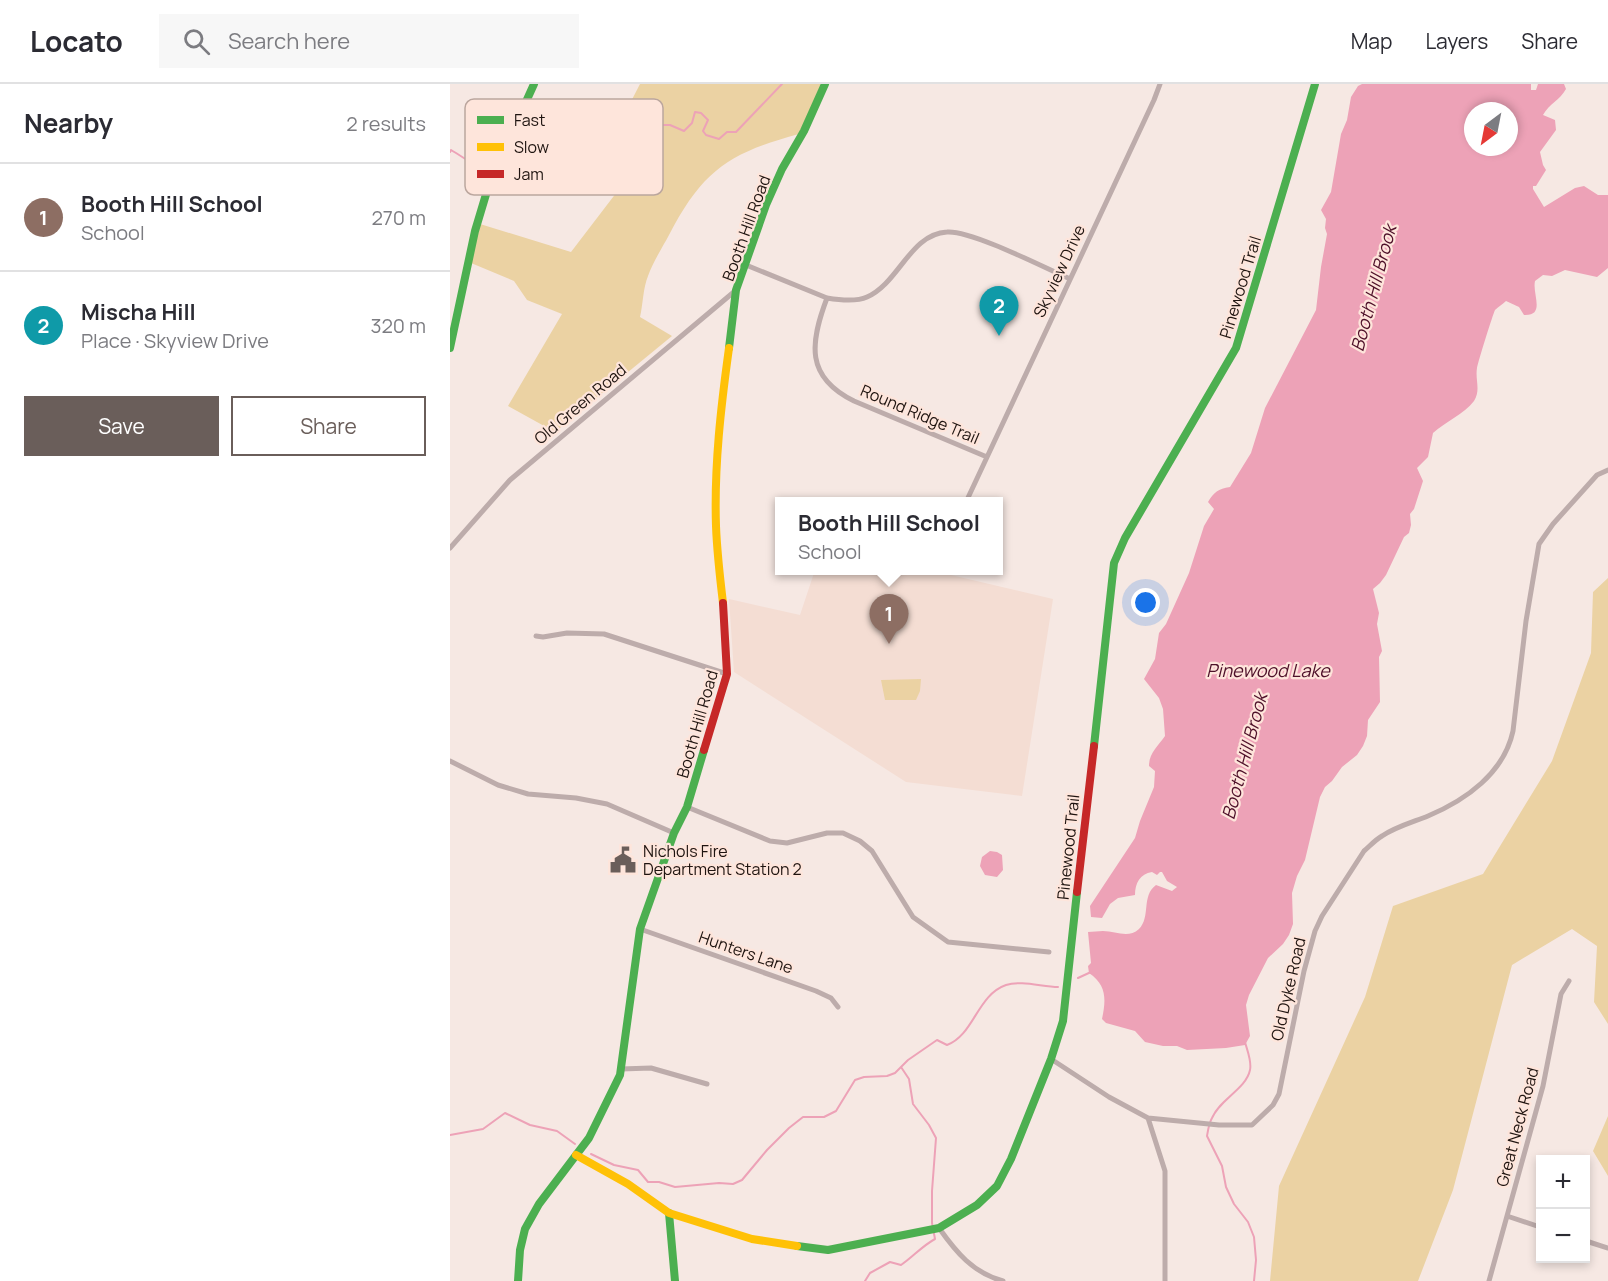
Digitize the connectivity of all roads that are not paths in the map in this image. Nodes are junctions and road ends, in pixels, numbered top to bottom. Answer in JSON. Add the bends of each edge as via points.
{"nodes":[{"id":1,"x":534,"y":84,"type":"edge"},
{"id":2,"x":825,"y":84,"type":"edge"},
{"id":3,"x":1160,"y":84,"type":"edge"},
{"id":4,"x":1316,"y":84,"type":"edge"},
{"id":5,"x":527,"y":99,"type":"edge"},
{"id":6,"x":486,"y":195,"type":"edge"},
{"id":7,"x":746,"y":265,"type":"junction"},
{"id":8,"x":1070,"y":279,"type":"junction"},
{"id":9,"x":736,"y":290,"type":"junction"},
{"id":10,"x":827,"y":298,"type":"junction"},
{"id":11,"x":450,"y":348,"type":"edge"},
{"id":12,"x":987,"y":457,"type":"junction"},
{"id":13,"x":1608,"y":470,"type":"edge"},
{"id":14,"x":968,"y":497,"type":"edge"},
{"id":15,"x":450,"y":548,"type":"edge"},
{"id":16,"x":536,"y":636,"type":"dead end"},
{"id":17,"x":727,"y":674,"type":"junction"},
{"id":18,"x":450,"y":761,"type":"edge"},
{"id":19,"x":687,"y":807,"type":"junction"},
{"id":20,"x":674,"y":833,"type":"junction"},
{"id":21,"x":640,"y":929,"type":"junction"},
{"id":22,"x":1048,"y":952,"type":"dead end"},
{"id":23,"x":1569,"y":981,"type":"dead end"},
{"id":24,"x":838,"y":1007,"type":"dead end"},
{"id":25,"x":1051,"y":1059,"type":"junction"},
{"id":26,"x":621,"y":1069,"type":"junction"},
{"id":27,"x":707,"y":1084,"type":"dead end"},
{"id":28,"x":1148,"y":1118,"type":"junction"},
{"id":29,"x":576,"y":1155,"type":"junction"},
{"id":30,"x":669,"y":1213,"type":"junction"},
{"id":31,"x":1507,"y":1216,"type":"junction"},
{"id":32,"x":1536,"y":1226,"type":"edge"},
{"id":33,"x":935,"y":1229,"type":"junction"},
{"id":34,"x":1590,"y":1242,"type":"edge"},
{"id":35,"x":1608,"y":1248,"type":"edge"},
{"id":36,"x":518,"y":1281,"type":"edge"},
{"id":37,"x":675,"y":1281,"type":"edge"},
{"id":38,"x":1003,"y":1281,"type":"edge"},
{"id":39,"x":1165,"y":1281,"type":"edge"},
{"id":40,"x":1489,"y":1281,"type":"edge"}],
"edges":[{"from":1,"to":5,"type":"street"},
{"from":2,"to":7,"type":"street","name":"Booth Hill Road","via":[[766,206]]},
{"from":3,"to":8,"type":"street","name":"Skyview Drive"},
{"from":4,"to":25,"type":"street","name":"Pinewood Trail","via":[[1236,348],[1114,563],[1063,1021]]},
{"from":6,"to":11,"type":"street"},
{"from":7,"to":9,"type":"street","name":"Booth Hill Road"},
{"from":7,"to":10,"type":"street"},
{"from":8,"to":10,"type":"street","via":[[976,238],[946,232],[924,241],[887,283],[866,298]]},
{"from":8,"to":12,"type":"street","name":"Skyview Drive"},
{"from":9,"to":15,"type":"street","name":"Old Green Road","via":[[510,480]]},
{"from":9,"to":17,"type":"street","name":"Booth Hill Road","via":[[717,480],[716,525]]},
{"from":10,"to":12,"type":"street","name":"Round Ridge Trail","via":[[814,345],[818,364],[830,384],[854,401]]},
{"from":12,"to":14,"type":"street","name":"Skyview Drive"},
{"from":13,"to":28,"type":"street","name":"Old Dyke Road","via":[[1598,475],[1539,544],[1513,731],[1503,758],[1490,776],[1467,794],[1381,837],[1364,851],[1322,916],[1304,971],[1274,1105],[1252,1125]]},
{"from":16,"to":17,"type":"street","via":[[604,634]]},
{"from":17,"to":19,"type":"street","name":"Booth Hill Road"},
{"from":18,"to":20,"type":"street","via":[[498,785],[528,794],[607,804]]},
{"from":19,"to":20,"type":"street","name":"Booth Hill Road"},
{"from":19,"to":22,"type":"street","via":[[770,841],[787,843],[843,833],[872,851],[914,917],[948,942]]},
{"from":20,"to":21,"type":"street","name":"Booth Hill Road"},
{"from":21,"to":24,"type":"street","name":"Hunters Lane","via":[[816,991],[831,998]]},
{"from":21,"to":26,"type":"street","name":"Booth Hill Road"},
{"from":23,"to":31,"type":"street","name":"Great Neck Road","via":[[1561,994],[1543,1086]]},
{"from":25,"to":28,"type":"street"},
{"from":25,"to":33,"type":"street","name":"Pinewood Trail","via":[[997,1186],[976,1205]]},
{"from":26,"to":27,"type":"street","via":[[651,1068]]},
{"from":26,"to":29,"type":"street","name":"Booth Hill Road","via":[[589,1138]]},
{"from":28,"to":39,"type":"street","via":[[1165,1171]]},
{"from":29,"to":30,"type":"street","name":"Pinewood Trail"},
{"from":29,"to":36,"type":"street","name":"Booth Hill Road","via":[[539,1204],[525,1230]]},
{"from":30,"to":33,"type":"street","name":"Pinewood Trail","via":[[752,1239],[828,1250]]},
{"from":30,"to":37,"type":"street"},
{"from":31,"to":32,"type":"street"},
{"from":31,"to":40,"type":"street","name":"Great Neck Road"},
{"from":33,"to":38,"type":"street","via":[[969,1266]]},
{"from":34,"to":35,"type":"street"}]}
